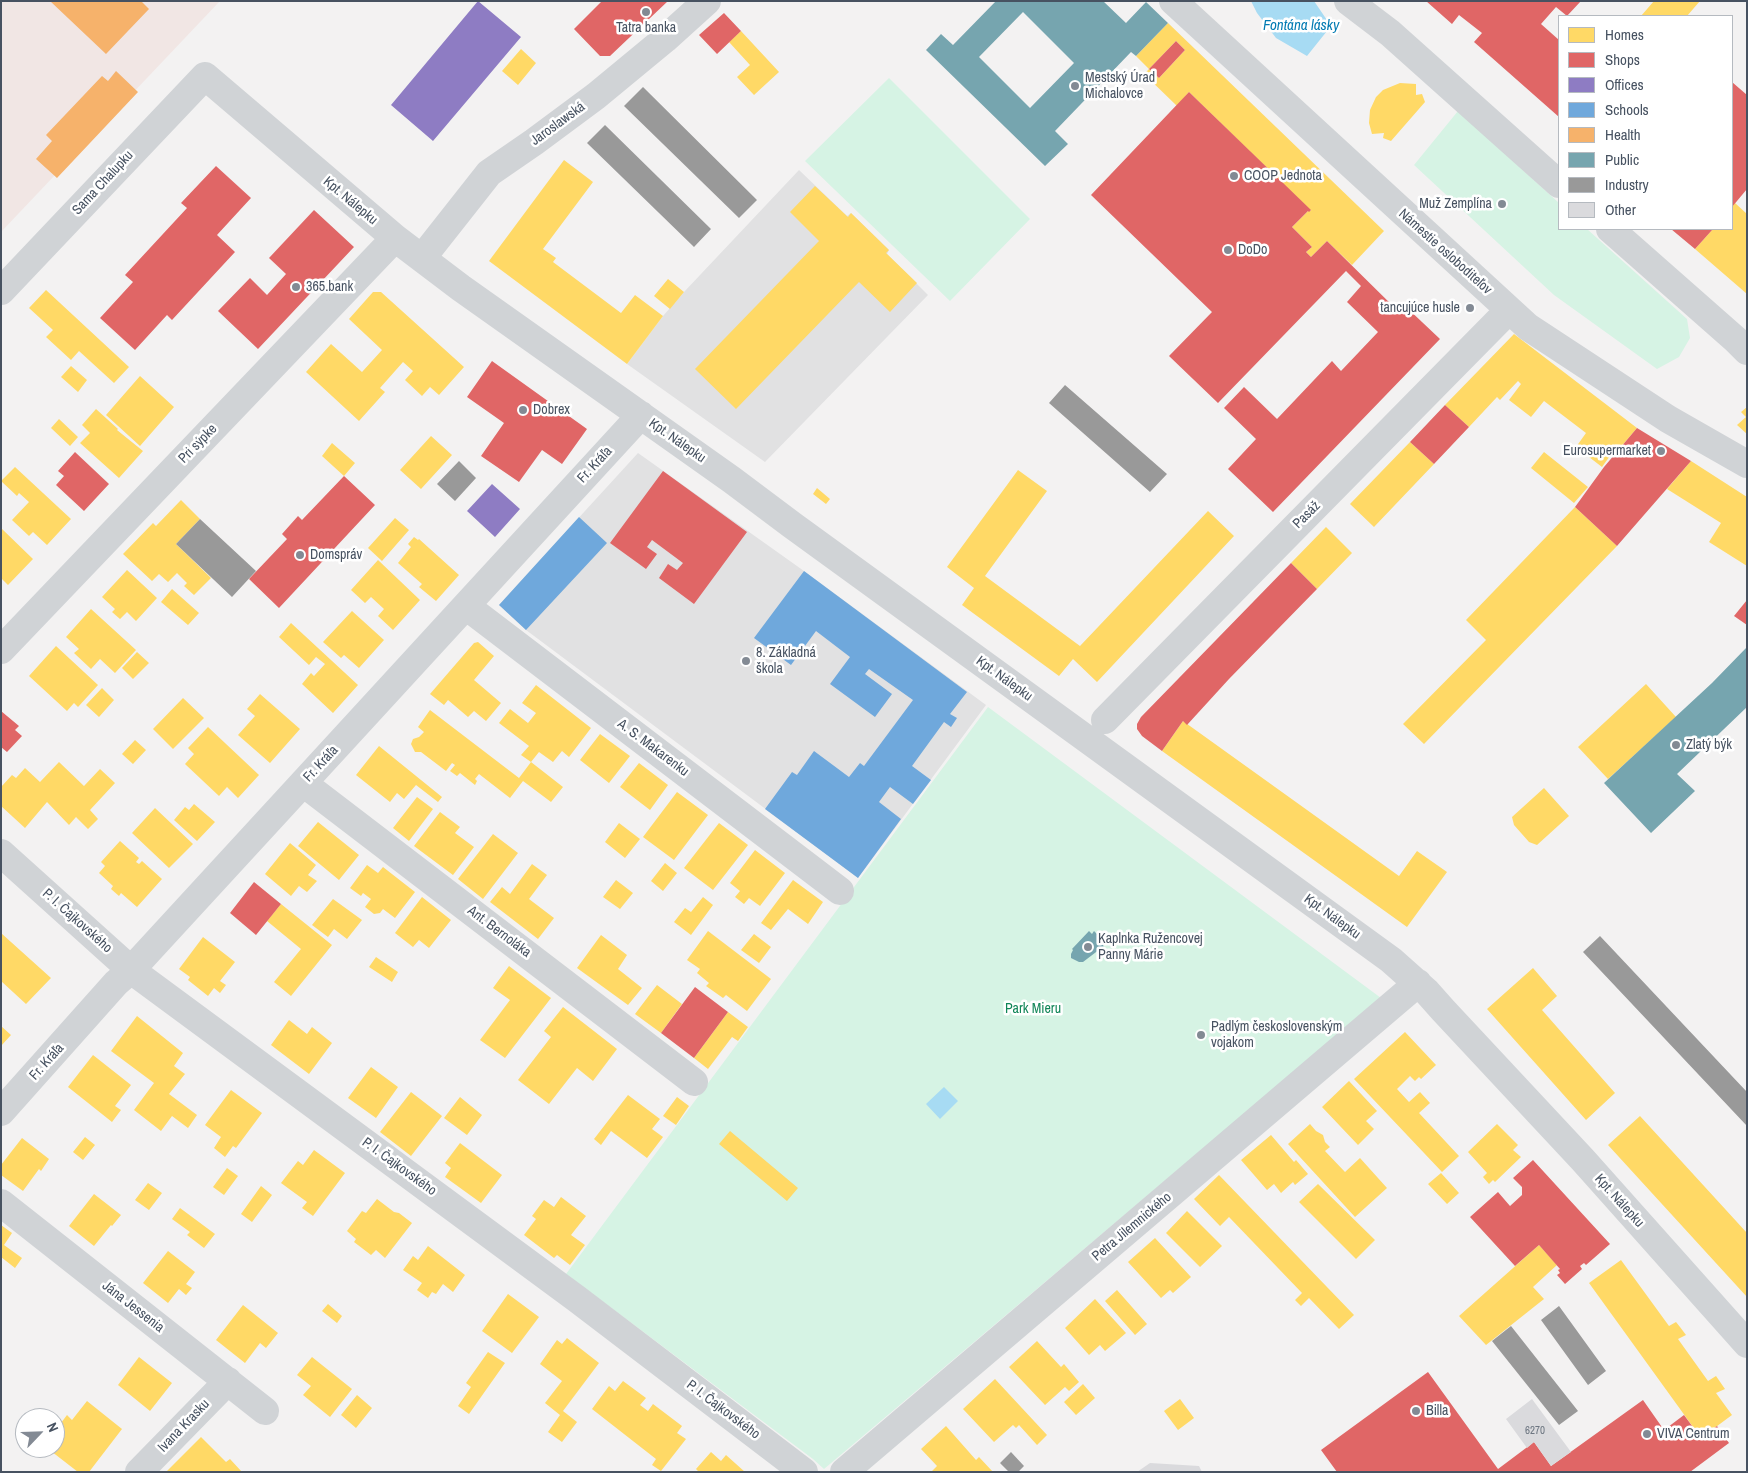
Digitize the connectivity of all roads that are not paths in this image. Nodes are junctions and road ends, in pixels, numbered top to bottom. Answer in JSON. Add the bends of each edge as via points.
{"nodes":[{"id":1,"x":707,"y":1,"type":"edge"},
{"id":2,"x":1173,"y":1,"type":"edge"},
{"id":3,"x":1348,"y":1,"type":"edge"},
{"id":4,"x":204,"y":76,"type":"joint"},
{"id":5,"x":1558,"y":183,"type":"edge"},
{"id":6,"x":1611,"y":230,"type":"edge"},
{"id":7,"x":395,"y":238,"type":"junction"},
{"id":8,"x":422,"y":258,"type":"junction"},
{"id":9,"x":1,"y":291,"type":"edge"},
{"id":10,"x":1510,"y":310,"type":"junction"},
{"id":11,"x":1743,"y":339,"type":"edge"},
{"id":12,"x":641,"y":415,"type":"junction"},
{"id":13,"x":1747,"y":464,"type":"edge"},
{"id":14,"x":466,"y":606,"type":"junction"},
{"id":15,"x":1,"y":650,"type":"edge"},
{"id":16,"x":1105,"y":720,"type":"dead end"},
{"id":17,"x":303,"y":783,"type":"junction"},
{"id":18,"x":1,"y":853,"type":"edge"},
{"id":19,"x":840,"y":891,"type":"dead end"},
{"id":20,"x":131,"y":970,"type":"junction"},
{"id":21,"x":1418,"y":983,"type":"junction"},
{"id":22,"x":694,"y":1082,"type":"dead end"},
{"id":23,"x":1,"y":1112,"type":"edge"},
{"id":24,"x":1,"y":1203,"type":"edge"},
{"id":25,"x":1747,"y":1344,"type":"edge"},
{"id":26,"x":228,"y":1381,"type":"junction"},
{"id":27,"x":266,"y":1411,"type":"dead end"},
{"id":28,"x":139,"y":1472,"type":"edge"},
{"id":29,"x":804,"y":1472,"type":"edge"},
{"id":30,"x":844,"y":1472,"type":"edge"}],
"edges":[{"from":1,"to":8,"type":"street","name":"Jaroslawská","via":[[596,96],[489,173]]},
{"from":2,"to":10,"type":"street","name":"Námestie osloboditeľov"},
{"from":3,"to":5,"type":"street","via":[[1390,33]]},
{"from":4,"to":7,"type":"street","name":"Kpt. Nálepku"},
{"from":4,"to":9,"type":"street","name":"Sama Chalupku"},
{"from":6,"to":11,"type":"street"},
{"from":7,"to":8,"type":"street","name":"Kpt. Nálepku"},
{"from":7,"to":15,"type":"street","name":"Pri sýpke"},
{"from":8,"to":12,"type":"street","name":"Kpt. Nálepku"},
{"from":10,"to":13,"type":"street","name":"Námestie osloboditeľov","via":[[1528,327],[1668,419]]},
{"from":10,"to":16,"type":"street","name":"Pasáž"},
{"from":12,"to":14,"type":"street","name":"Fr. Kráľa"},
{"from":12,"to":21,"type":"street","name":"Kpt. Nálepku"},
{"from":14,"to":17,"type":"street","name":"Fr. Kráľa"},
{"from":14,"to":19,"type":"street","name":"A. S. Makarenku"},
{"from":17,"to":20,"type":"street","name":"Fr. Kráľa"},
{"from":17,"to":22,"type":"street","name":"Ant. Bernoláka"},
{"from":18,"to":20,"type":"street","name":"P. I. Čajkovského"},
{"from":20,"to":23,"type":"street","name":"Fr. Kráľa"},
{"from":20,"to":29,"type":"street","name":"P. I. Čajkovského","via":[[577,1299]]},
{"from":21,"to":25,"type":"street","name":"Kpt. Nálepku","via":[[1583,1160]]},
{"from":21,"to":30,"type":"street","name":"Petra Jilemnického"},
{"from":24,"to":26,"type":"street","name":"Jána Jessenia"},
{"from":26,"to":27,"type":"street","name":"Jána Jessenia"},
{"from":26,"to":28,"type":"street","name":"Ivana Krasku"}]}
